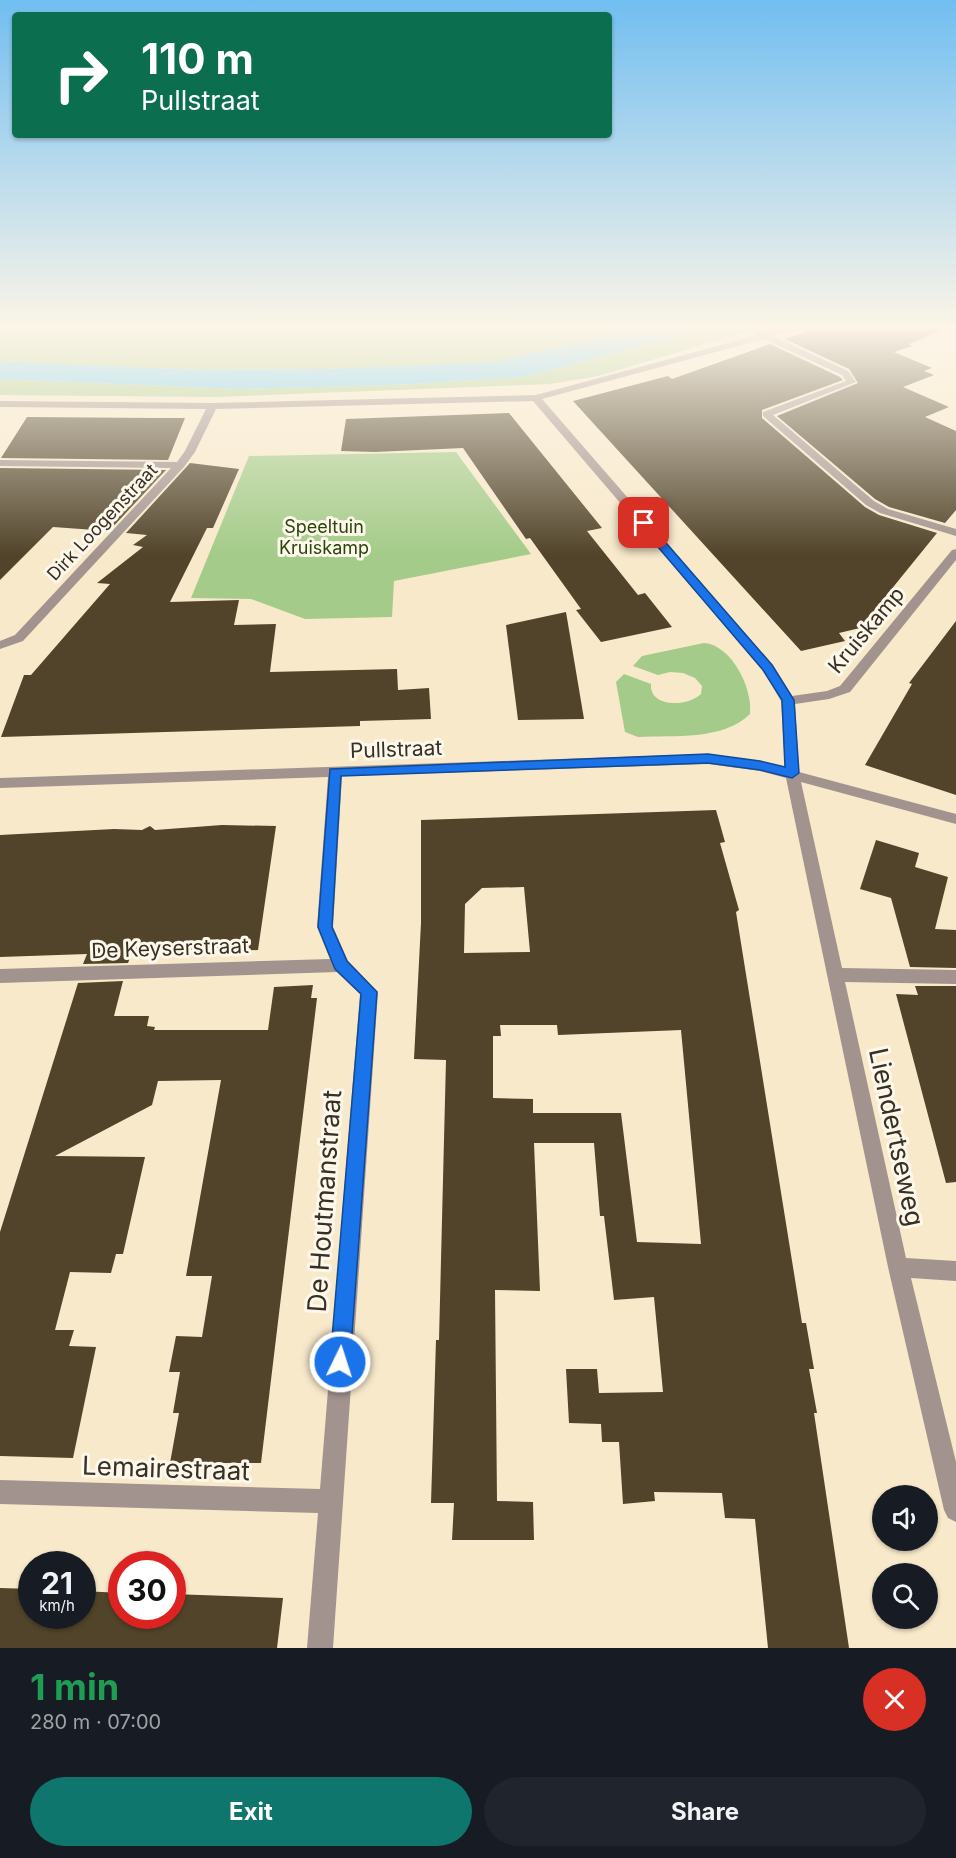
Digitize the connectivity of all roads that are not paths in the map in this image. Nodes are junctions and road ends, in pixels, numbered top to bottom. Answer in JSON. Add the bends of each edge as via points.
{"nodes":[{"id":1,"x":378,"y":402,"type":"edge"},
{"id":2,"x":539,"y":402,"type":"edge"},
{"id":3,"x":798,"y":402,"type":"edge"},
{"id":4,"x":0,"y":404,"type":"edge"},
{"id":5,"x":212,"y":406,"type":"junction"},
{"id":6,"x":0,"y":463,"type":"edge"},
{"id":7,"x":180,"y":465,"type":"junction"},
{"id":8,"x":956,"y":533,"type":"edge"},
{"id":9,"x":956,"y":552,"type":"edge"},
{"id":10,"x":0,"y":645,"type":"edge"},
{"id":11,"x":788,"y":700,"type":"junction"},
{"id":12,"x":335,"y":772,"type":"junction"},
{"id":13,"x":792,"y":773,"type":"junction"},
{"id":14,"x":0,"y":783,"type":"edge"},
{"id":15,"x":956,"y":819,"type":"edge"},
{"id":16,"x":341,"y":965,"type":"junction"},
{"id":17,"x":835,"y":975,"type":"junction"},
{"id":18,"x":0,"y":976,"type":"edge"},
{"id":19,"x":956,"y":977,"type":"edge"},
{"id":20,"x":898,"y":1267,"type":"junction"},
{"id":21,"x":956,"y":1271,"type":"edge"},
{"id":22,"x":0,"y":1492,"type":"edge"},
{"id":23,"x":329,"y":1501,"type":"junction"},
{"id":24,"x":956,"y":1510,"type":"edge"},
{"id":25,"x":320,"y":1648,"type":"edge"}],
"edges":[{"from":1,"to":5,"type":"street"},
{"from":2,"to":11,"type":"street","via":[[768,668]]},
{"from":3,"to":8,"type":"street","via":[[766,414],[870,503]]},
{"from":4,"to":5,"type":"street"},
{"from":5,"to":7,"type":"street","name":"Dirk Loogenstraat"},
{"from":6,"to":7,"type":"street"},
{"from":7,"to":10,"type":"street","name":"Dirk Loogenstraat","via":[[19,638]]},
{"from":9,"to":11,"type":"street","name":"Kruiskamp","via":[[845,689]]},
{"from":11,"to":13,"type":"street","name":"Liendertseweg"},
{"from":12,"to":13,"type":"street","name":"Pullstraat","via":[[708,759]]},
{"from":12,"to":14,"type":"street","name":"Pullstraat"},
{"from":12,"to":16,"type":"street","name":"De Houtmanstraat","via":[[325,927]]},
{"from":13,"to":15,"type":"street","name":"Pullstraat"},
{"from":13,"to":17,"type":"street","name":"Liendertseweg"},
{"from":16,"to":18,"type":"street","name":"De Keyserstraat"},
{"from":16,"to":23,"type":"street","name":"De Houtmanstraat","via":[[369,992]]},
{"from":17,"to":19,"type":"street"},
{"from":17,"to":20,"type":"street","name":"Liendertseweg"},
{"from":20,"to":21,"type":"street"},
{"from":20,"to":24,"type":"street","name":"Liendertseweg"},
{"from":22,"to":23,"type":"street","name":"Lemairestraat"},
{"from":23,"to":25,"type":"street","name":"De Houtmanstraat"}]}
